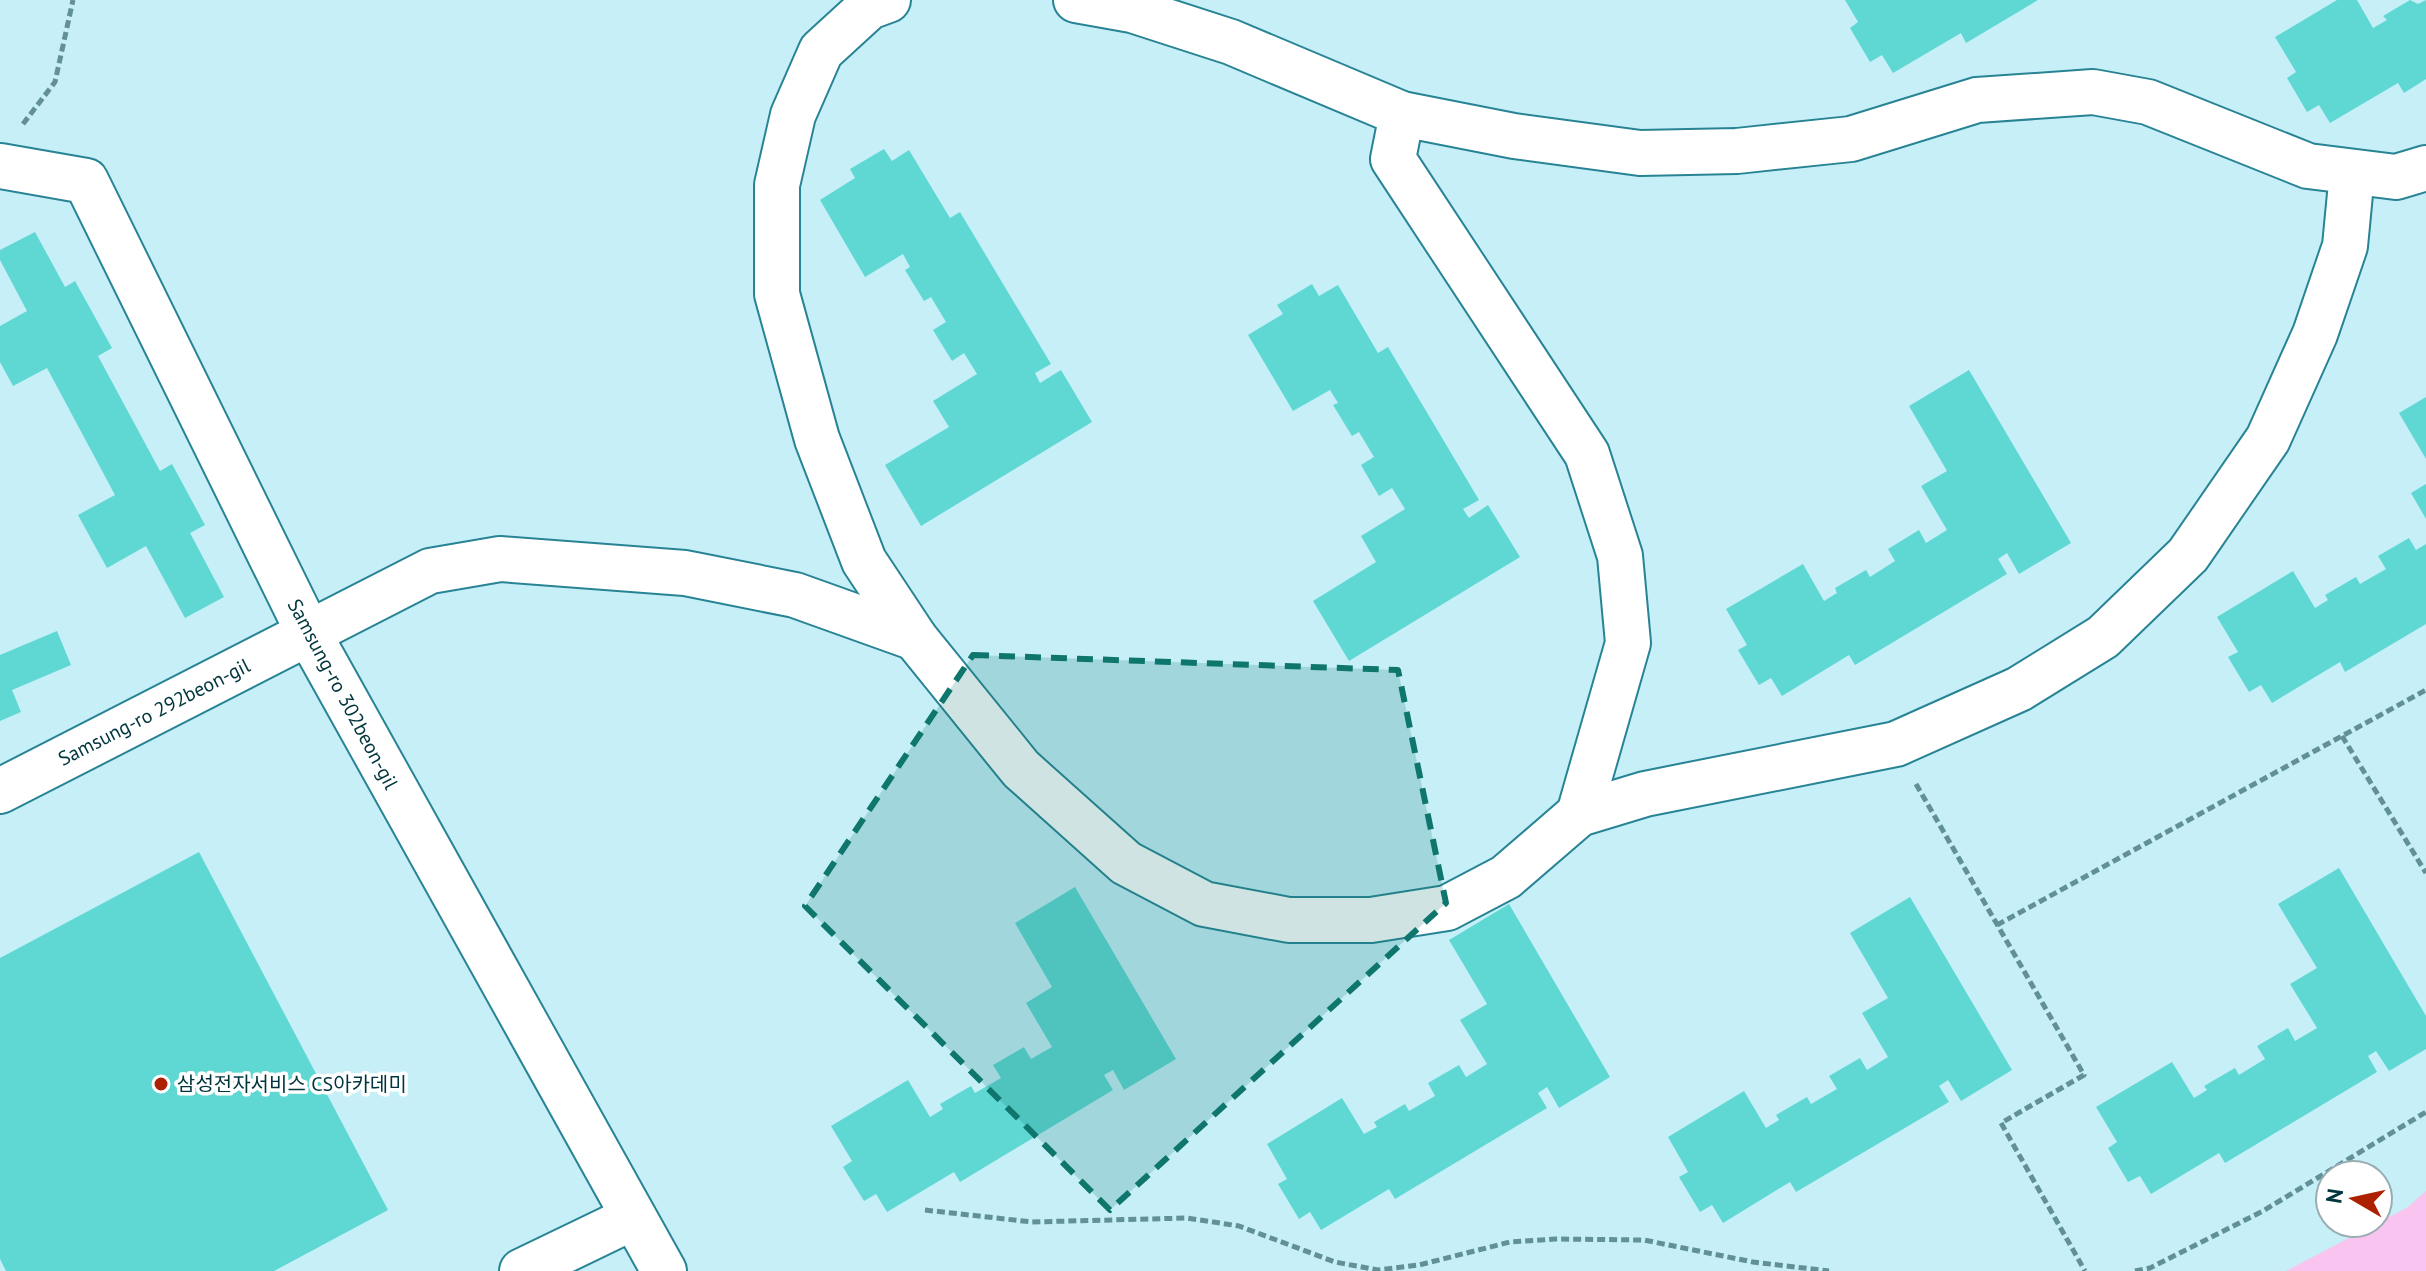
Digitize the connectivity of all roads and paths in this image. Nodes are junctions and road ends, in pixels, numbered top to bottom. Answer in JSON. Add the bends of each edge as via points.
{"nodes":[{"id":1,"x":73,"y":0,"type":"edge"},
{"id":2,"x":888,"y":0,"type":"edge"},
{"id":3,"x":1076,"y":0,"type":"edge"},
{"id":4,"x":1402,"y":114,"type":"junction"},
{"id":5,"x":9,"y":148,"type":"edge"},
{"id":6,"x":2426,"y":168,"type":"edge"},
{"id":7,"x":2352,"y":173,"type":"junction"},
{"id":8,"x":309,"y":634,"type":"junction"},
{"id":9,"x":915,"y":638,"type":"junction"},
{"id":10,"x":2426,"y":690,"type":"edge"},
{"id":11,"x":2342,"y":736,"type":"junction"},
{"id":12,"x":1915,"y":782,"type":"dead end"},
{"id":13,"x":0,"y":791,"type":"edge"},
{"id":14,"x":1579,"y":814,"type":"junction"},
{"id":15,"x":2426,"y":873,"type":"edge"},
{"id":16,"x":1997,"y":925,"type":"junction"},
{"id":17,"x":2426,"y":1112,"type":"edge"},
{"id":18,"x":925,"y":1210,"type":"dead end"},
{"id":19,"x":632,"y":1218,"type":"junction"},
{"id":20,"x":522,"y":1271,"type":"edge"},
{"id":21,"x":664,"y":1271,"type":"edge"},
{"id":22,"x":1829,"y":1271,"type":"edge"},
{"id":23,"x":2085,"y":1271,"type":"edge"},
{"id":24,"x":2135,"y":1271,"type":"edge"}],
"edges":[{"from":1,"to":5,"type":"path","via":[[55,82]]},
{"from":2,"to":9,"type":"street","via":[[869,7],[821,51],[793,115],[777,185],[777,294],[817,439],[864,561]]},
{"from":3,"to":4,"type":"street","via":[[1132,10],[1231,42]]},
{"from":4,"to":7,"type":"street","via":[[1640,153],[1737,151],[1851,139],[1977,100],[2093,92],[2148,102],[2308,166]]},
{"from":4,"to":14,"type":"street","via":[[1393,159],[1587,454],[1620,556],[1628,643]]},
{"from":5,"to":8,"type":"street","name":"Samsung-ro 302beon-gil","via":[[86,181]]},
{"from":6,"to":7,"type":"street","via":[[2396,177]]},
{"from":7,"to":14,"type":"street","via":[[2345,246],[2315,334],[2268,439],[2188,555],[2103,637],[2019,689],[1896,744],[1645,794]]},
{"from":8,"to":9,"type":"street","name":"Samsung-ro 292beon-gil","via":[[430,571],[500,559],[699,575],[795,595]]},
{"from":8,"to":13,"type":"street","name":"Samsung-ro 292beon-gil"},
{"from":8,"to":19,"type":"street","name":"Samsung-ro 302beon-gil"},
{"from":9,"to":14,"type":"street","via":[[1021,769],[1126,863],[1204,904],[1289,920],[1371,920],[1447,908],[1506,877]]},
{"from":10,"to":11,"type":"path"},
{"from":11,"to":15,"type":"path"},
{"from":11,"to":16,"type":"path"},
{"from":12,"to":16,"type":"path"},
{"from":16,"to":23,"type":"path","via":[[2084,1075],[2001,1123]]},
{"from":17,"to":24,"type":"path","via":[[2263,1211]]},
{"from":18,"to":22,"type":"path","via":[[1032,1222],[1187,1218],[1239,1226],[1335,1262],[1378,1270],[1510,1242],[1585,1239],[1644,1240]]},
{"from":19,"to":20,"type":"street"},
{"from":19,"to":21,"type":"street","name":"Samsung-ro 302beon-gil"}]}
